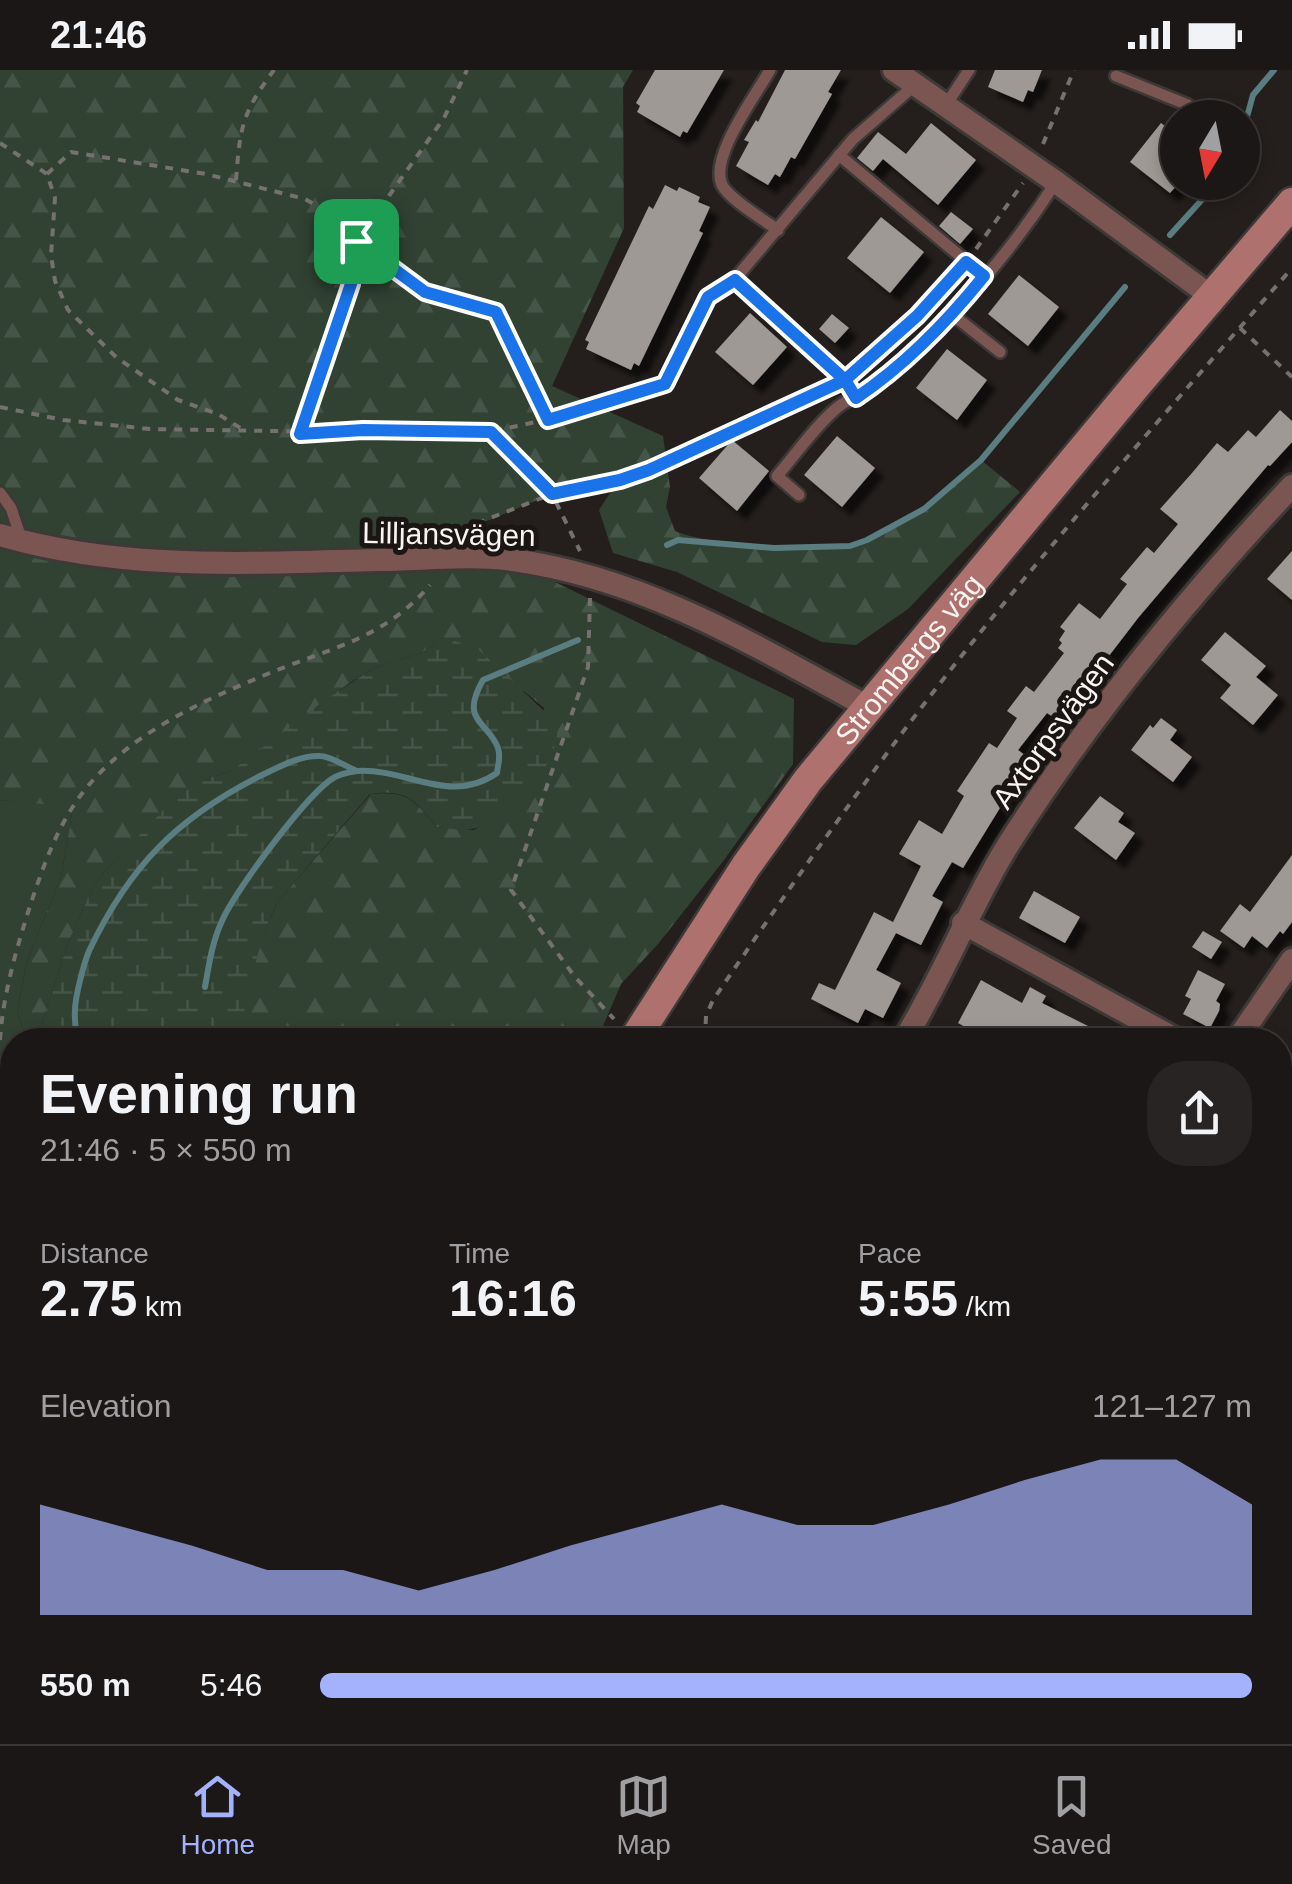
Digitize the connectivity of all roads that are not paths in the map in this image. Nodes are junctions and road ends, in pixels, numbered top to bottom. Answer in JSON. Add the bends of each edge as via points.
{"nodes":[{"id":1,"x":770,"y":70,"type":"edge"},
{"id":2,"x":894,"y":70,"type":"edge"},
{"id":3,"x":969,"y":70,"type":"edge"},
{"id":4,"x":1116,"y":76,"type":"dead end"},
{"id":5,"x":916,"y":84,"type":"junction"},
{"id":6,"x":1176,"y":100,"type":"edge"},
{"id":7,"x":946,"y":105,"type":"junction"},
{"id":8,"x":839,"y":155,"type":"junction"},
{"id":9,"x":1056,"y":182,"type":"junction"},
{"id":10,"x":1292,"y":203,"type":"edge"},
{"id":11,"x":778,"y":230,"type":"junction"},
{"id":12,"x":984,"y":276,"type":"junction"},
{"id":13,"x":1212,"y":297,"type":"junction"},
{"id":14,"x":952,"y":315,"type":"junction"},
{"id":15,"x":1000,"y":352,"type":"dead end"},
{"id":16,"x":665,"y":384,"type":"road end"},
{"id":17,"x":1292,"y":486,"type":"edge"},
{"id":18,"x":0,"y":492,"type":"edge"},
{"id":19,"x":799,"y":495,"type":"dead end"},
{"id":20,"x":11,"y":538,"type":"edge"},
{"id":21,"x":868,"y":707,"type":"junction"},
{"id":22,"x":963,"y":923,"type":"junction"},
{"id":23,"x":1292,"y":960,"type":"edge"},
{"id":24,"x":642,"y":1028,"type":"edge"},
{"id":25,"x":910,"y":1028,"type":"edge"},
{"id":26,"x":1156,"y":1028,"type":"edge"},
{"id":27,"x":1245,"y":1028,"type":"edge"}],
"edges":[{"from":1,"to":11,"type":"lane","via":[[718,170],[723,188]]},
{"from":2,"to":5,"type":"street"},
{"from":3,"to":7,"type":"lane"},
{"from":4,"to":6,"type":"lane"},
{"from":5,"to":7,"type":"street"},
{"from":5,"to":8,"type":"lane"},
{"from":7,"to":9,"type":"street"},
{"from":8,"to":11,"type":"lane"},
{"from":8,"to":12,"type":"lane"},
{"from":9,"to":12,"type":"lane"},
{"from":9,"to":13,"type":"street"},
{"from":10,"to":13,"type":"street","name":"Strombergs väg"},
{"from":11,"to":16,"type":"lane","via":[[735,280],[708,297]]},
{"from":12,"to":14,"type":"lane"},
{"from":13,"to":21,"type":"street","name":"Strombergs väg"},
{"from":14,"to":15,"type":"lane"},
{"from":14,"to":19,"type":"lane","via":[[881,382],[824,420],[777,476]]},
{"from":17,"to":22,"type":"street","name":"Axtorpsvägen","via":[[1218,566],[1078,740]]},
{"from":18,"to":20,"type":"lane","via":[[11,508]]},
{"from":20,"to":21,"type":"street","name":"Lilljansvägen","via":[[138,561],[508,559],[591,574],[705,619]]},
{"from":21,"to":24,"type":"street","name":"Strombergs väg","via":[[746,866]]},
{"from":22,"to":25,"type":"street","name":"Axtorpsvägen"},
{"from":22,"to":26,"type":"street"},
{"from":23,"to":27,"type":"street"}]}
